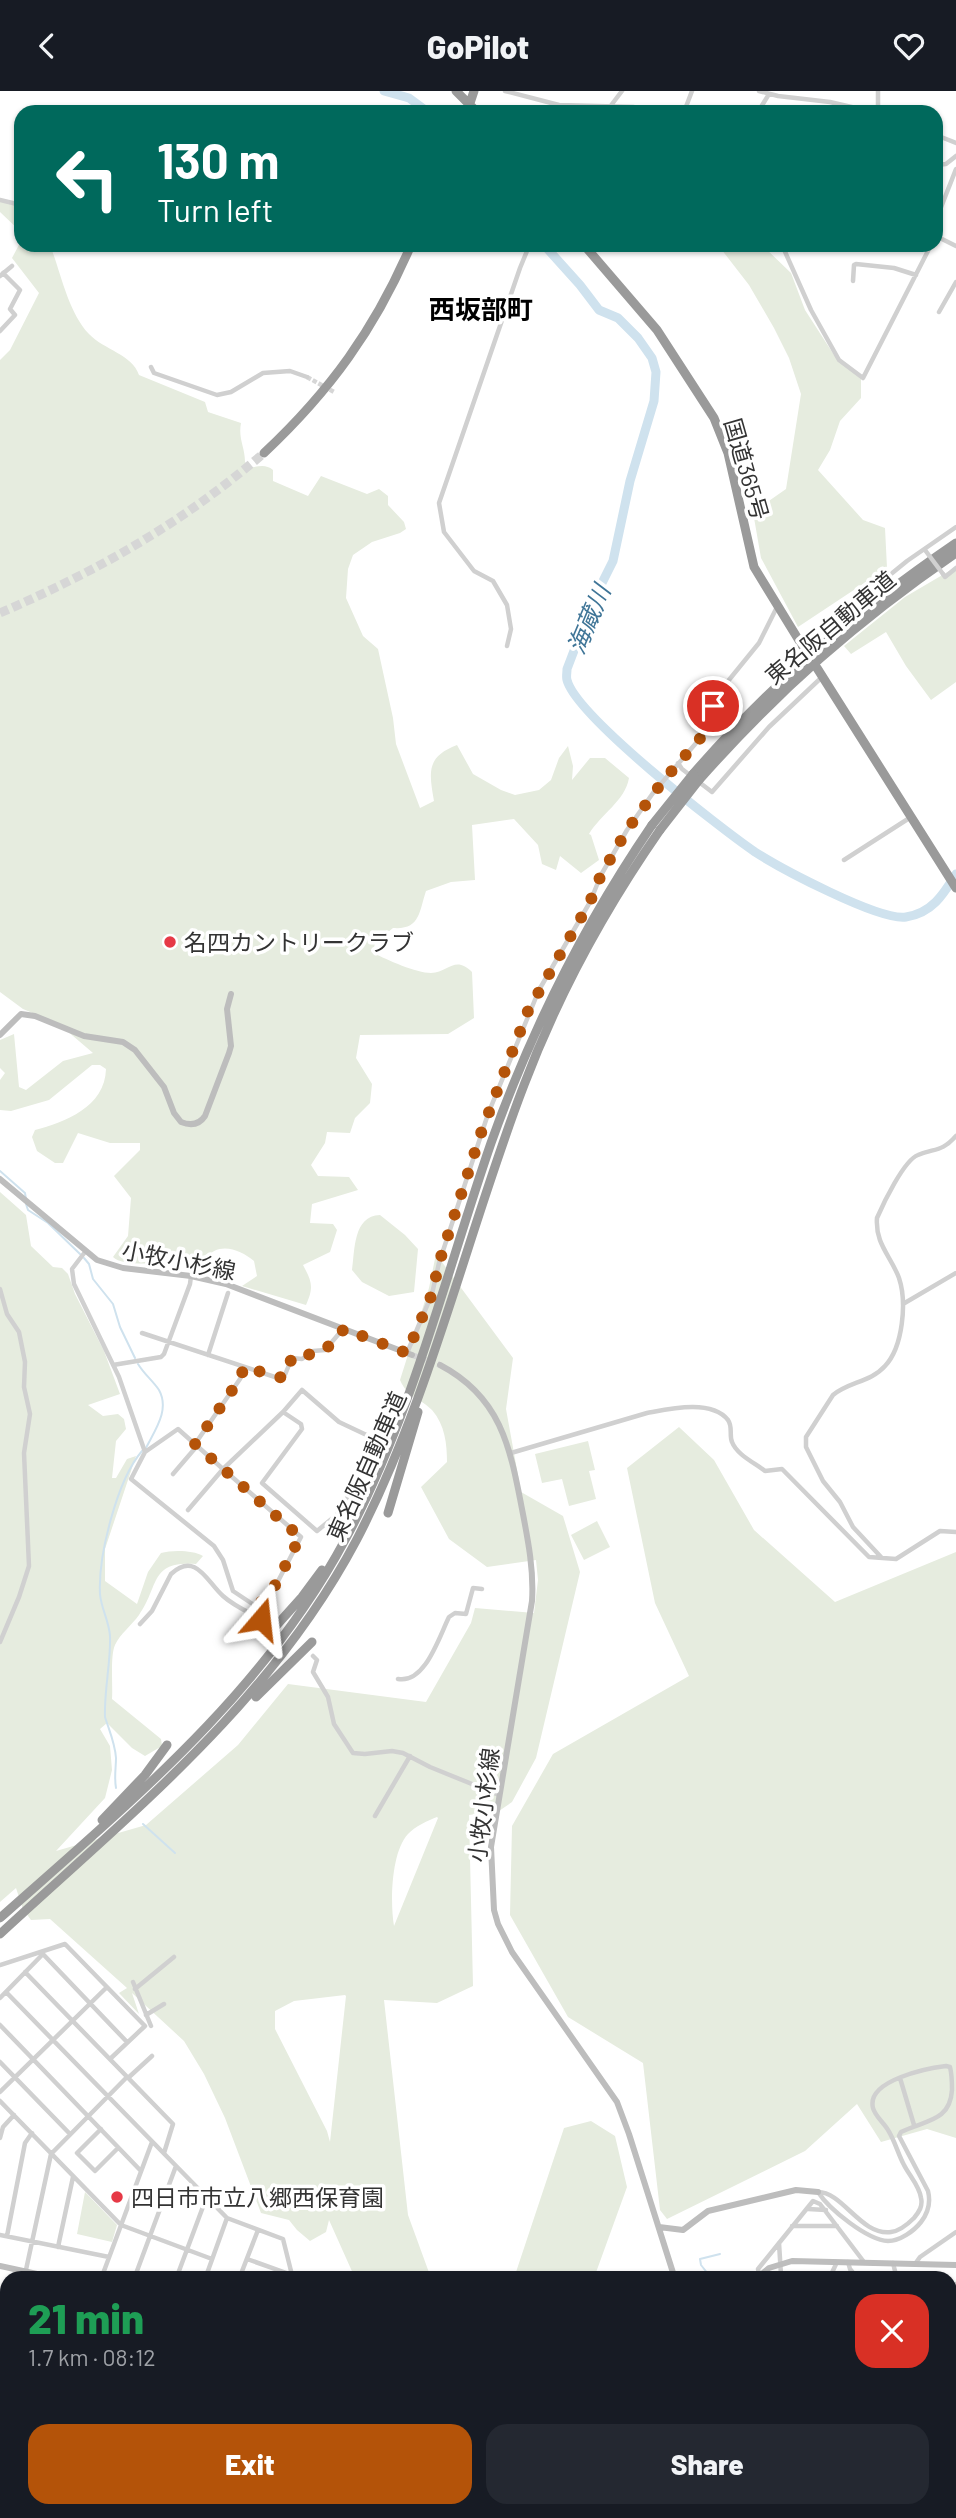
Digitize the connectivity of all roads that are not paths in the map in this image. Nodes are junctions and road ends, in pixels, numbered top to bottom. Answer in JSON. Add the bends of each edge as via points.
{"nodes":[{"id":1,"x":456,"y":91,"type":"edge"},
{"id":2,"x":506,"y":91,"type":"edge"},
{"id":3,"x":622,"y":91,"type":"edge"},
{"id":4,"x":761,"y":91,"type":"edge"},
{"id":5,"x":769,"y":94,"type":"junction"},
{"id":6,"x":468,"y":105,"type":"edge"},
{"id":7,"x":555,"y":105,"type":"edge"},
{"id":8,"x":611,"y":105,"type":"edge"},
{"id":9,"x":762,"y":105,"type":"edge"},
{"id":10,"x":844,"y":105,"type":"edge"},
{"id":11,"x":956,"y":169,"type":"edge"},
{"id":12,"x":943,"y":202,"type":"edge"},
{"id":13,"x":408,"y":252,"type":"edge"},
{"id":14,"x":527,"y":252,"type":"edge"},
{"id":15,"x":590,"y":252,"type":"edge"},
{"id":16,"x":785,"y":252,"type":"edge"},
{"id":17,"x":928,"y":252,"type":"edge"},
{"id":18,"x":12,"y":266,"type":"dead end"},
{"id":19,"x":1,"y":274,"type":"edge"},
{"id":20,"x":916,"y":275,"type":"junction"},
{"id":21,"x":853,"y":281,"type":"dead end"},
{"id":22,"x":956,"y":282,"type":"edge"},
{"id":23,"x":939,"y":311,"type":"dead end"},
{"id":24,"x":0,"y":331,"type":"edge"},
{"id":25,"x":151,"y":367,"type":"dead end"},
{"id":26,"x":307,"y":377,"type":"tunnel mouth"},
{"id":27,"x":264,"y":453,"type":"tunnel mouth"},
{"id":28,"x":956,"y":527,"type":"edge"},
{"id":29,"x":956,"y":543,"type":"edge"},
{"id":30,"x":925,"y":549,"type":"junction"},
{"id":31,"x":956,"y":553,"type":"edge"},
{"id":32,"x":956,"y":568,"type":"edge"},
{"id":33,"x":777,"y":606,"type":"junction"},
{"id":34,"x":801,"y":644,"type":"joint"},
{"id":35,"x":507,"y":646,"type":"dead end"},
{"id":36,"x":819,"y":672,"type":"joint"},
{"id":37,"x":678,"y":763,"type":"junction"},
{"id":38,"x":696,"y":777,"type":"junction"},
{"id":39,"x":911,"y":817,"type":"junction"},
{"id":40,"x":656,"y":827,"type":"junction"},
{"id":41,"x":844,"y":860,"type":"dead end"},
{"id":42,"x":956,"y":888,"type":"edge"},
{"id":43,"x":230,"y":994,"type":"dead end"},
{"id":44,"x":0,"y":1035,"type":"edge"},
{"id":45,"x":956,"y":1136,"type":"edge"},
{"id":46,"x":0,"y":1179,"type":"edge"},
{"id":47,"x":84,"y":1252,"type":"junction"},
{"id":48,"x":956,"y":1273,"type":"edge"},
{"id":49,"x":191,"y":1276,"type":"junction"},
{"id":50,"x":0,"y":1289,"type":"edge"},
{"id":51,"x":228,"y":1293,"type":"dead end"},
{"id":52,"x":903,"y":1304,"type":"junction"},
{"id":53,"x":344,"y":1329,"type":"junction"},
{"id":54,"x":142,"y":1333,"type":"dead end"},
{"id":55,"x":439,"y":1336,"type":"junction"},
{"id":56,"x":170,"y":1342,"type":"junction"},
{"id":57,"x":410,"y":1354,"type":"joint"},
{"id":58,"x":208,"y":1355,"type":"junction"},
{"id":59,"x":113,"y":1365,"type":"junction"},
{"id":60,"x":440,"y":1365,"type":"tunnel mouth"},
{"id":61,"x":244,"y":1367,"type":"junction"},
{"id":62,"x":284,"y":1412,"type":"junction"},
{"id":63,"x":196,"y":1445,"type":"junction"},
{"id":64,"x":144,"y":1451,"type":"junction"},
{"id":65,"x":511,"y":1453,"type":"junction"},
{"id":66,"x":223,"y":1469,"type":"junction"},
{"id":67,"x":173,"y":1475,"type":"dead end"},
{"id":68,"x":188,"y":1510,"type":"dead end"},
{"id":69,"x":360,"y":1510,"type":"junction"},
{"id":70,"x":388,"y":1513,"type":"dead end"},
{"id":71,"x":956,"y":1532,"type":"edge"},
{"id":72,"x":881,"y":1557,"type":"junction"},
{"id":73,"x":482,"y":1589,"type":"dead end"},
{"id":74,"x":257,"y":1607,"type":"junction"},
{"id":75,"x":140,"y":1624,"type":"dead end"},
{"id":76,"x":267,"y":1636,"type":"dead end"},
{"id":77,"x":0,"y":1641,"type":"edge"},
{"id":78,"x":312,"y":1642,"type":"dead end"},
{"id":79,"x":313,"y":1656,"type":"dead end"},
{"id":80,"x":398,"y":1679,"type":"dead end"},
{"id":81,"x":167,"y":1745,"type":"dead end"},
{"id":82,"x":193,"y":1756,"type":"junction"},
{"id":83,"x":410,"y":1756,"type":"junction"},
{"id":84,"x":499,"y":1795,"type":"junction"},
{"id":85,"x":375,"y":1816,"type":"dead end"},
{"id":86,"x":60,"y":1865,"type":"junction"},
{"id":87,"x":0,"y":1918,"type":"edge"},
{"id":88,"x":0,"y":1934,"type":"edge"},
{"id":89,"x":42,"y":1954,"type":"junction"},
{"id":90,"x":174,"y":1957,"type":"dead end"},
{"id":91,"x":0,"y":1965,"type":"edge"},
{"id":92,"x":25,"y":1972,"type":"junction"},
{"id":93,"x":132,"y":1982,"type":"dead end"},
{"id":94,"x":107,"y":1987,"type":"junction"},
{"id":95,"x":135,"y":1989,"type":"junction"},
{"id":96,"x":6,"y":1992,"type":"junction"},
{"id":97,"x":0,"y":1998,"type":"edge"},
{"id":98,"x":90,"y":2004,"type":"junction"},
{"id":99,"x":164,"y":2004,"type":"dead end"},
{"id":100,"x":146,"y":2015,"type":"junction"},
{"id":101,"x":138,"y":2019,"type":"junction"},
{"id":102,"x":72,"y":2021,"type":"junction"},
{"id":103,"x":0,"y":2025,"type":"edge"},
{"id":104,"x":151,"y":2026,"type":"dead end"},
{"id":105,"x":53,"y":2040,"type":"junction"},
{"id":106,"x":127,"y":2042,"type":"junction"},
{"id":107,"x":152,"y":2056,"type":"dead end"},
{"id":108,"x":33,"y":2059,"type":"junction"},
{"id":109,"x":110,"y":2059,"type":"junction"},
{"id":110,"x":0,"y":2062,"type":"edge"},
{"id":111,"x":15,"y":2077,"type":"junction"},
{"id":112,"x":128,"y":2078,"type":"junction"},
{"id":113,"x":900,"y":2078,"type":"junction"},
{"id":114,"x":0,"y":2092,"type":"edge"},
{"id":115,"x":108,"y":2097,"type":"junction"},
{"id":116,"x":0,"y":2101,"type":"edge"},
{"id":117,"x":14,"y":2115,"type":"junction"},
{"id":118,"x":89,"y":2116,"type":"junction"},
{"id":119,"x":914,"y":2125,"type":"junction"},
{"id":120,"x":101,"y":2129,"type":"junction"},
{"id":121,"x":32,"y":2133,"type":"junction"},
{"id":122,"x":70,"y":2134,"type":"junction"},
{"id":123,"x":0,"y":2138,"type":"edge"},
{"id":124,"x":152,"y":2142,"type":"junction"},
{"id":125,"x":118,"y":2148,"type":"junction"},
{"id":126,"x":51,"y":2154,"type":"junction"},
{"id":127,"x":164,"y":2154,"type":"junction"},
{"id":128,"x":176,"y":2166,"type":"junction"},
{"id":129,"x":141,"y":2171,"type":"junction"},
{"id":130,"x":74,"y":2177,"type":"junction"},
{"id":131,"x":818,"y":2192,"type":"junction"},
{"id":132,"x":206,"y":2196,"type":"junction"},
{"id":133,"x":227,"y":2218,"type":"junction"},
{"id":134,"x":121,"y":2225,"type":"junction"},
{"id":135,"x":792,"y":2226,"type":"junction"},
{"id":136,"x":838,"y":2226,"type":"junction"},
{"id":137,"x":659,"y":2227,"type":"junction"},
{"id":138,"x":258,"y":2229,"type":"junction"},
{"id":139,"x":956,"y":2232,"type":"edge"},
{"id":140,"x":0,"y":2235,"type":"edge"},
{"id":141,"x":7,"y":2236,"type":"junction"},
{"id":142,"x":150,"y":2236,"type":"junction"},
{"id":143,"x":33,"y":2241,"type":"junction"},
{"id":144,"x":779,"y":2243,"type":"junction"},
{"id":145,"x":58,"y":2247,"type":"junction"},
{"id":146,"x":187,"y":2249,"type":"junction"},
{"id":147,"x":109,"y":2257,"type":"junction"},
{"id":148,"x":212,"y":2259,"type":"junction"},
{"id":149,"x":247,"y":2259,"type":"junction"},
{"id":150,"x":836,"y":2262,"type":"junction"},
{"id":151,"x":848,"y":2262,"type":"junction"},
{"id":152,"x":780,"y":2263,"type":"junction"},
{"id":153,"x":865,"y":2263,"type":"junction"},
{"id":154,"x":892,"y":2263,"type":"junction"},
{"id":155,"x":915,"y":2264,"type":"junction"},
{"id":156,"x":956,"y":2267,"type":"edge"},
{"id":157,"x":26,"y":2271,"type":"edge"},
{"id":158,"x":104,"y":2271,"type":"edge"},
{"id":159,"x":137,"y":2271,"type":"edge"},
{"id":160,"x":179,"y":2271,"type":"edge"},
{"id":161,"x":208,"y":2271,"type":"edge"},
{"id":162,"x":242,"y":2271,"type":"edge"},
{"id":163,"x":277,"y":2271,"type":"edge"},
{"id":164,"x":291,"y":2271,"type":"edge"},
{"id":165,"x":673,"y":2271,"type":"edge"},
{"id":166,"x":758,"y":2271,"type":"edge"},
{"id":167,"x":766,"y":2271,"type":"edge"},
{"id":168,"x":781,"y":2271,"type":"edge"},
{"id":169,"x":832,"y":2271,"type":"edge"},
{"id":170,"x":853,"y":2271,"type":"edge"},
{"id":171,"x":894,"y":2271,"type":"edge"}],
"edges":[{"from":1,"to":6,"type":"highway"},
{"from":2,"to":7,"type":"street"},
{"from":3,"to":8,"type":"street"},
{"from":4,"to":5,"type":"street"},
{"from":5,"to":9,"type":"street"},
{"from":5,"to":10,"type":"street"},
{"from":11,"to":12,"type":"street"},
{"from":13,"to":27,"type":"highway","via":[[357,348],[318,398]]},
{"from":14,"to":35,"type":"street","via":[[439,503],[444,532],[474,571],[492,581],[507,605],[511,629]]},
{"from":15,"to":33,"type":"highway","name":"国道365号","via":[[657,330],[714,418],[751,556]]},
{"from":16,"to":20,"type":"street","via":[[839,360],[863,378]]},
{"from":17,"to":20,"type":"street"},
{"from":18,"to":19,"type":"street"},
{"from":19,"to":24,"type":"street","via":[[20,290],[10,309],[15,314]]},
{"from":20,"to":21,"type":"street","via":[[856,264]]},
{"from":22,"to":23,"type":"street"},
{"from":25,"to":26,"type":"street","via":[[154,373],[217,395],[232,392],[263,373],[290,371]]},
{"from":28,"to":30,"type":"street"},
{"from":29,"to":38,"type":"highway","name":"東名阪自動車道","via":[[818,647],[751,710]]},
{"from":30,"to":32,"type":"street","bridge":true,"via":[[945,577]]},
{"from":30,"to":34,"type":"street"},
{"from":31,"to":38,"type":"highway","name":"東名阪自動車道","via":[[820,657]]},
{"from":33,"to":34,"type":"highway","name":"国道365号"},
{"from":33,"to":37,"type":"street","via":[[758,643],[720,691],[703,735]]},
{"from":36,"to":37,"type":"street","via":[[712,792]]},
{"from":36,"to":39,"type":"highway"},
{"from":37,"to":57,"type":"street","via":[[627,830],[528,1011],[472,1161]]},
{"from":38,"to":40,"type":"highway","name":"東名阪自動車道","bridge":true},
{"from":39,"to":41,"type":"street"},
{"from":39,"to":42,"type":"highway"},
{"from":40,"to":55,"type":"highway","name":"東名阪自動車道","via":[[592,939],[535,1056]]},
{"from":40,"to":69,"type":"highway","name":"東名阪自動車道","via":[[582,935],[542,1013],[491,1143],[410,1389]]},
{"from":43,"to":44,"type":"main road","via":[[231,1046],[205,1116],[194,1125],[181,1122],[164,1087],[135,1049],[123,1042],[84,1036],[21,1014]]},
{"from":45,"to":52,"type":"street","via":[[940,1150],[910,1159],[877,1218],[881,1247],[899,1277]]},
{"from":46,"to":47,"type":"main road","name":"小牧小杉線"},
{"from":47,"to":49,"type":"main road","name":"小牧小杉線","via":[[108,1265]]},
{"from":47,"to":59,"type":"street","via":[[72,1269],[74,1284]]},
{"from":48,"to":52,"type":"street"},
{"from":49,"to":53,"type":"main road","name":"小牧小杉線","via":[[226,1284]]},
{"from":49,"to":56,"type":"street"},
{"from":50,"to":77,"type":"street","via":[[7,1314],[19,1332],[30,1415],[24,1453],[29,1566]]},
{"from":51,"to":58,"type":"street"},
{"from":52,"to":72,"type":"street","via":[[897,1341],[886,1366],[833,1395],[805,1442],[823,1481],[853,1527]]},
{"from":53,"to":57,"type":"main road","name":"小牧小杉線"},
{"from":53,"to":61,"type":"street","via":[[325,1350],[292,1358],[283,1378]]},
{"from":54,"to":56,"type":"street"},
{"from":55,"to":70,"type":"highway"},
{"from":55,"to":82,"type":"highway","name":"東名阪自動車道","via":[[391,1466],[337,1575],[281,1658]]},
{"from":56,"to":58,"type":"street"},
{"from":56,"to":59,"type":"street","via":[[161,1357]]},
{"from":58,"to":61,"type":"street"},
{"from":59,"to":64,"type":"street"},
{"from":60,"to":65,"type":"main road","name":"小牧小杉線","via":[[480,1394]]},
{"from":61,"to":63,"type":"street"},
{"from":62,"to":62,"type":"street","via":[[302,1390],[339,1422],[375,1439],[341,1512],[317,1531],[262,1483],[302,1429]]},
{"from":62,"to":66,"type":"street"},
{"from":63,"to":64,"type":"street","via":[[177,1429]]},
{"from":63,"to":66,"type":"street"},
{"from":63,"to":67,"type":"street"},
{"from":64,"to":74,"type":"street","via":[[131,1479],[214,1546],[233,1591]]},
{"from":65,"to":72,"type":"street","via":[[647,1413],[684,1408],[716,1412],[727,1419],[736,1450],[765,1471],[782,1469],[869,1557]]},
{"from":65,"to":84,"type":"main road","name":"小牧小杉線","via":[[534,1578]]},
{"from":66,"to":68,"type":"street"},
{"from":66,"to":74,"type":"street","via":[[300,1537],[276,1584]]},
{"from":69,"to":76,"type":"highway","via":[[314,1582]]},
{"from":69,"to":86,"type":"highway","name":"東名阪自動車道","via":[[312,1597],[254,1676],[187,1749]]},
{"from":71,"to":72,"type":"street","via":[[940,1531],[896,1559]]},
{"from":73,"to":80,"type":"street","via":[[473,1588],[466,1614],[449,1618],[421,1672],[412,1679]]},
{"from":74,"to":75,"type":"street","via":[[258,1617],[224,1597],[202,1571],[188,1566],[171,1574]]},
{"from":78,"to":82,"type":"highway"},
{"from":79,"to":83,"type":"street","via":[[317,1660],[313,1672],[350,1751]]},
{"from":81,"to":86,"type":"highway","via":[[145,1775]]},
{"from":82,"to":88,"type":"highway","name":"東名阪自動車道"},
{"from":83,"to":84,"type":"street"},
{"from":83,"to":85,"type":"street"},
{"from":84,"to":137,"type":"main road","name":"小牧小杉線","via":[[490,1853],[498,1924],[512,1952],[617,2102]]},
{"from":86,"to":87,"type":"highway","name":"東名阪自動車道"},
{"from":89,"to":91,"type":"street"},
{"from":89,"to":92,"type":"street"},
{"from":89,"to":94,"type":"street","via":[[65,1944]]},
{"from":89,"to":98,"type":"street"},
{"from":90,"to":95,"type":"street"},
{"from":92,"to":96,"type":"street"},
{"from":92,"to":102,"type":"street"},
{"from":93,"to":95,"type":"street"},
{"from":94,"to":98,"type":"street"},
{"from":94,"to":101,"type":"street"},
{"from":95,"to":100,"type":"street"},
{"from":96,"to":97,"type":"street"},
{"from":96,"to":105,"type":"street"},
{"from":98,"to":102,"type":"street"},
{"from":98,"to":106,"type":"street"},
{"from":99,"to":100,"type":"street"},
{"from":100,"to":101,"type":"street"},
{"from":100,"to":104,"type":"street"},
{"from":101,"to":106,"type":"street","via":[[145,2026]]},
{"from":102,"to":105,"type":"street"},
{"from":102,"to":109,"type":"street"},
{"from":103,"to":108,"type":"street"},
{"from":105,"to":108,"type":"street"},
{"from":105,"to":115,"type":"street"},
{"from":106,"to":109,"type":"street"},
{"from":107,"to":112,"type":"street"},
{"from":108,"to":111,"type":"street"},
{"from":108,"to":118,"type":"street"},
{"from":109,"to":112,"type":"street"},
{"from":110,"to":111,"type":"street"},
{"from":111,"to":114,"type":"street"},
{"from":111,"to":122,"type":"street"},
{"from":112,"to":115,"type":"street"},
{"from":112,"to":127,"type":"street","via":[[173,2123]]},
{"from":113,"to":119,"type":"street"},
{"from":113,"to":119,"type":"street","via":[[926,2068],[950,2067],[947,2110]]},
{"from":113,"to":131,"type":"street","via":[[885,2085],[873,2108],[920,2194],[917,2214],[897,2231],[883,2232],[831,2195]]},
{"from":115,"to":118,"type":"street"},
{"from":115,"to":124,"type":"street"},
{"from":116,"to":117,"type":"street"},
{"from":117,"to":121,"type":"street"},
{"from":117,"to":123,"type":"street"},
{"from":118,"to":120,"type":"street"},
{"from":118,"to":122,"type":"street"},
{"from":119,"to":131,"type":"street","via":[[899,2136],[930,2201],[922,2220],[901,2238],[886,2240],[862,2231]]},
{"from":120,"to":125,"type":"street"},
{"from":120,"to":125,"type":"street","via":[[77,2153],[95,2171]]},
{"from":121,"to":126,"type":"street"},
{"from":121,"to":141,"type":"street","via":[[25,2143]]},
{"from":122,"to":126,"type":"street"},
{"from":124,"to":127,"type":"street"},
{"from":124,"to":129,"type":"street"},
{"from":125,"to":129,"type":"street"},
{"from":126,"to":130,"type":"street"},
{"from":126,"to":143,"type":"street"},
{"from":127,"to":128,"type":"street"},
{"from":128,"to":132,"type":"street"},
{"from":128,"to":142,"type":"street"},
{"from":129,"to":134,"type":"street"},
{"from":130,"to":134,"type":"street"},
{"from":130,"to":145,"type":"street"},
{"from":131,"to":137,"type":"main road","via":[[796,2190],[708,2211],[683,2230]]},
{"from":132,"to":133,"type":"street"},
{"from":132,"to":146,"type":"street"},
{"from":133,"to":138,"type":"street"},
{"from":133,"to":148,"type":"street"},
{"from":134,"to":142,"type":"street"},
{"from":134,"to":147,"type":"street"},
{"from":135,"to":136,"type":"street"},
{"from":135,"to":136,"type":"street","via":[[816,2201]]},
{"from":135,"to":144,"type":"street"},
{"from":136,"to":153,"type":"street"},
{"from":137,"to":165,"type":"main road","name":"小牧小杉線"},
{"from":138,"to":149,"type":"street"},
{"from":138,"to":164,"type":"street","via":[[283,2239]]},
{"from":139,"to":155,"type":"street"},
{"from":140,"to":141,"type":"street"},
{"from":141,"to":143,"type":"street"},
{"from":142,"to":146,"type":"street"},
{"from":142,"to":159,"type":"street"},
{"from":143,"to":145,"type":"street"},
{"from":143,"to":157,"type":"street"},
{"from":144,"to":152,"type":"street"},
{"from":144,"to":166,"type":"street"},
{"from":145,"to":147,"type":"street"},
{"from":146,"to":148,"type":"street"},
{"from":146,"to":160,"type":"street"},
{"from":147,"to":158,"type":"street"},
{"from":148,"to":161,"type":"street"},
{"from":149,"to":162,"type":"street"},
{"from":149,"to":163,"type":"street"},
{"from":150,"to":151,"type":"main road"},
{"from":150,"to":152,"type":"main road"},
{"from":150,"to":169,"type":"street"},
{"from":151,"to":153,"type":"main road"},
{"from":151,"to":170,"type":"street"},
{"from":152,"to":167,"type":"main road"},
{"from":152,"to":168,"type":"street"},
{"from":153,"to":154,"type":"main road"},
{"from":154,"to":155,"type":"main road"},
{"from":154,"to":171,"type":"street"},
{"from":155,"to":156,"type":"main road"}]}
